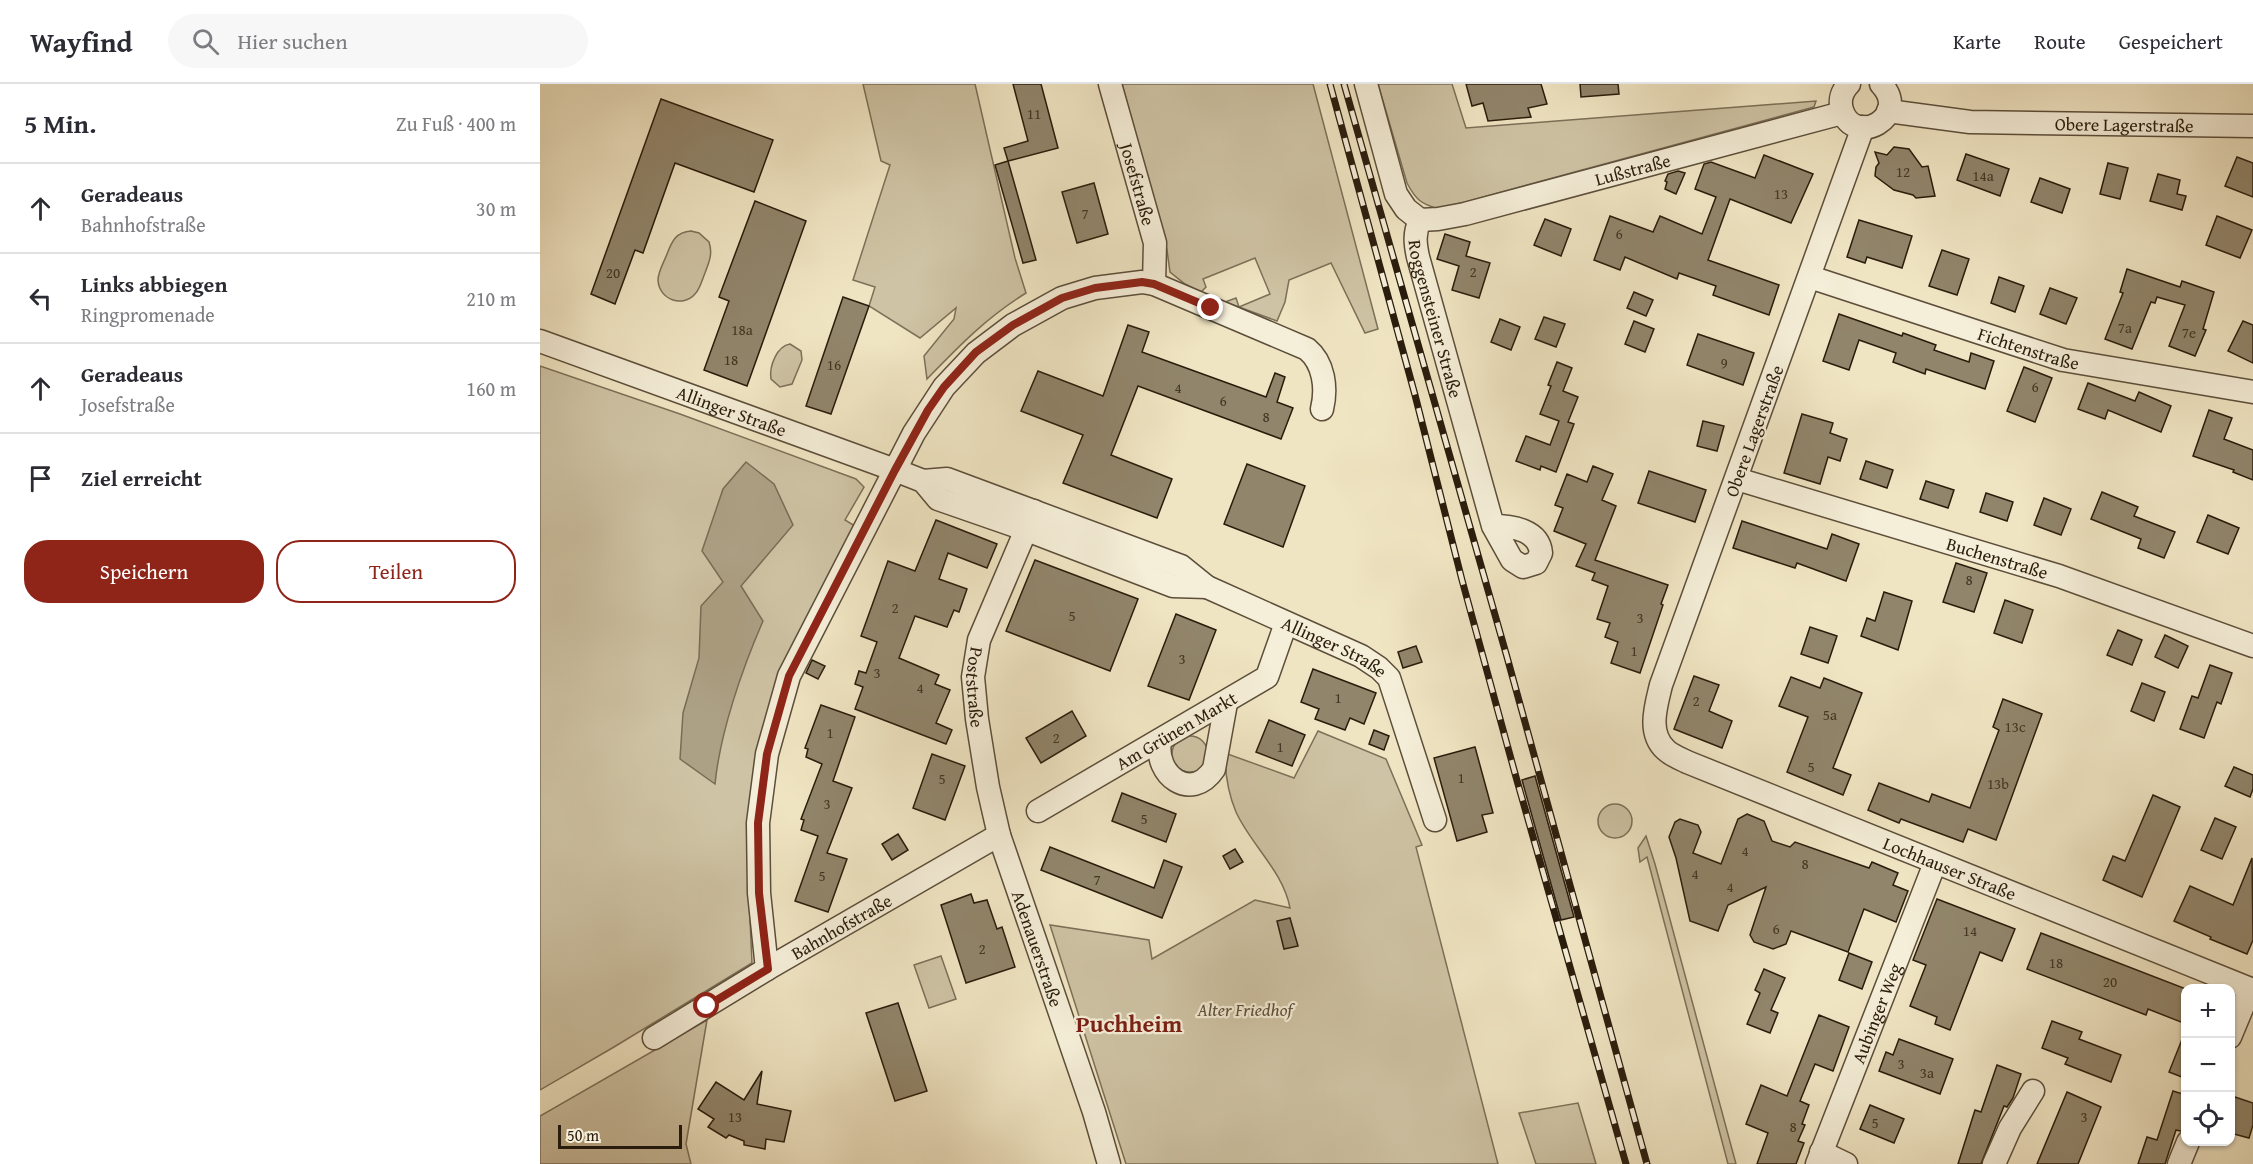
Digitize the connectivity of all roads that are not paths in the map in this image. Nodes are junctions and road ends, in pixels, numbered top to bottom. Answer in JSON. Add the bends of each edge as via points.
{"nodes":[{"id":1,"x":1110,"y":84,"type":"edge"},
{"id":2,"x":1366,"y":84,"type":"edge"},
{"id":3,"x":1849,"y":84,"type":"edge"},
{"id":4,"x":1881,"y":84,"type":"edge"},
{"id":5,"x":1888,"y":111,"type":"junction"},
{"id":6,"x":1842,"y":113,"type":"junction"},
{"id":7,"x":2253,"y":126,"type":"edge"},
{"id":8,"x":1863,"y":127,"type":"junction"},
{"id":9,"x":1420,"y":220,"type":"junction"},
{"id":10,"x":1810,"y":277,"type":"junction"},
{"id":11,"x":1154,"y":284,"type":"junction"},
{"id":12,"x":540,"y":341,"type":"edge"},
{"id":13,"x":2253,"y":392,"type":"edge"},
{"id":14,"x":1322,"y":409,"type":"dead end"},
{"id":15,"x":895,"y":470,"type":"junction"},
{"id":16,"x":1737,"y":479,"type":"junction"},
{"id":17,"x":1031,"y":520,"type":"junction"},
{"id":18,"x":1493,"y":526,"type":"dead end"},
{"id":19,"x":1286,"y":623,"type":"junction"},
{"id":20,"x":2253,"y":646,"type":"edge"},
{"id":21,"x":1226,"y":703,"type":"junction"},
{"id":22,"x":1657,"y":736,"type":"joint"},
{"id":23,"x":1160,"y":741,"type":"junction"},
{"id":24,"x":1038,"y":812,"type":"dead end"},
{"id":25,"x":1435,"y":820,"type":"dead end"},
{"id":26,"x":999,"y":835,"type":"junction"},
{"id":27,"x":1935,"y":862,"type":"junction"},
{"id":28,"x":768,"y":969,"type":"junction"},
{"id":29,"x":2252,"y":989,"type":"edge"},
{"id":30,"x":2235,"y":1026,"type":"edge"},
{"id":31,"x":654,"y":1038,"type":"dead end"},
{"id":32,"x":2033,"y":1091,"type":"dead end"},
{"id":33,"x":2186,"y":1146,"type":"edge"},
{"id":34,"x":1819,"y":1158,"type":"edge"},
{"id":35,"x":1109,"y":1164,"type":"edge"},
{"id":36,"x":1846,"y":1164,"type":"edge"},
{"id":37,"x":1994,"y":1164,"type":"edge"},
{"id":38,"x":2179,"y":1164,"type":"edge"}],
"edges":[{"from":1,"to":11,"type":"street","name":"Josefstraße","via":[[1155,243]]},
{"from":2,"to":9,"type":"street","name":"Roggensteiner Straße","via":[[1396,194]]},
{"from":3,"to":6,"type":"street","via":[[1841,96]]},
{"from":4,"to":5,"type":"street","via":[[1889,96]]},
{"from":5,"to":7,"type":"street","name":"Obere Lagerstraße","via":[[1970,122]]},
{"from":5,"to":8,"type":"street","via":[[1878,124]]},
{"from":6,"to":8,"type":"street","via":[[1851,123]]},
{"from":6,"to":9,"type":"street","name":"Lußstraße","via":[[1473,212]]},
{"from":8,"to":10,"type":"street","name":"Obere Lagerstraße"},
{"from":9,"to":18,"type":"street","name":"Roggensteiner Straße","via":[[1415,242],[1418,257]]},
{"from":10,"to":13,"type":"street","name":"Fichtenstraße","via":[[2063,360]]},
{"from":10,"to":16,"type":"street","name":"Obere Lagerstraße"},
{"from":11,"to":14,"type":"street","via":[[1307,349],[1320,368],[1326,395]]},
{"from":11,"to":15,"type":"street","via":[[1095,288],[1062,298],[990,341],[944,387]]},
{"from":12,"to":15,"type":"street","name":"Allinger Straße"},
{"from":15,"to":17,"type":"street","name":"Allinger Straße","via":[[923,482],[938,499]]},
{"from":15,"to":28,"type":"street","via":[[789,676],[767,754],[758,823],[759,893]]},
{"from":16,"to":20,"type":"street","name":"Buchenstraße","via":[[2059,576]]},
{"from":16,"to":22,"type":"street","name":"Obere Lagerstraße","via":[[1661,685],[1653,722]]},
{"from":17,"to":19,"type":"street","name":"Allinger Straße","via":[[1181,566],[1207,587]]},
{"from":17,"to":26,"type":"street","name":"Poststraße","via":[[979,640],[974,677],[977,719]]},
{"from":19,"to":21,"type":"street","name":"Am Grünen Markt","via":[[1267,677]]},
{"from":19,"to":25,"type":"street","name":"Allinger Straße","via":[[1361,656],[1389,678]]},
{"from":21,"to":23,"type":"street","name":"Am Grünen Markt"},
{"from":21,"to":23,"type":"street","via":[[1214,769],[1198,785],[1184,785],[1172,778],[1161,764]]},
{"from":22,"to":27,"type":"street","name":"Lochhauser Straße","via":[[1666,750],[1687,762]]},
{"from":23,"to":24,"type":"street","name":"Am Grünen Markt"},
{"from":26,"to":28,"type":"street","name":"Bahnhofstraße"},
{"from":26,"to":35,"type":"street","name":"Adenauerstraße"},
{"from":27,"to":29,"type":"street","name":"Lochhauser Straße"},
{"from":27,"to":34,"type":"street","name":"Aubinger Weg"},
{"from":28,"to":31,"type":"street","name":"Bahnhofstraße"},
{"from":29,"to":30,"type":"street"},
{"from":32,"to":37,"type":"street"},
{"from":33,"to":38,"type":"street"},
{"from":34,"to":36,"type":"street"}]}
